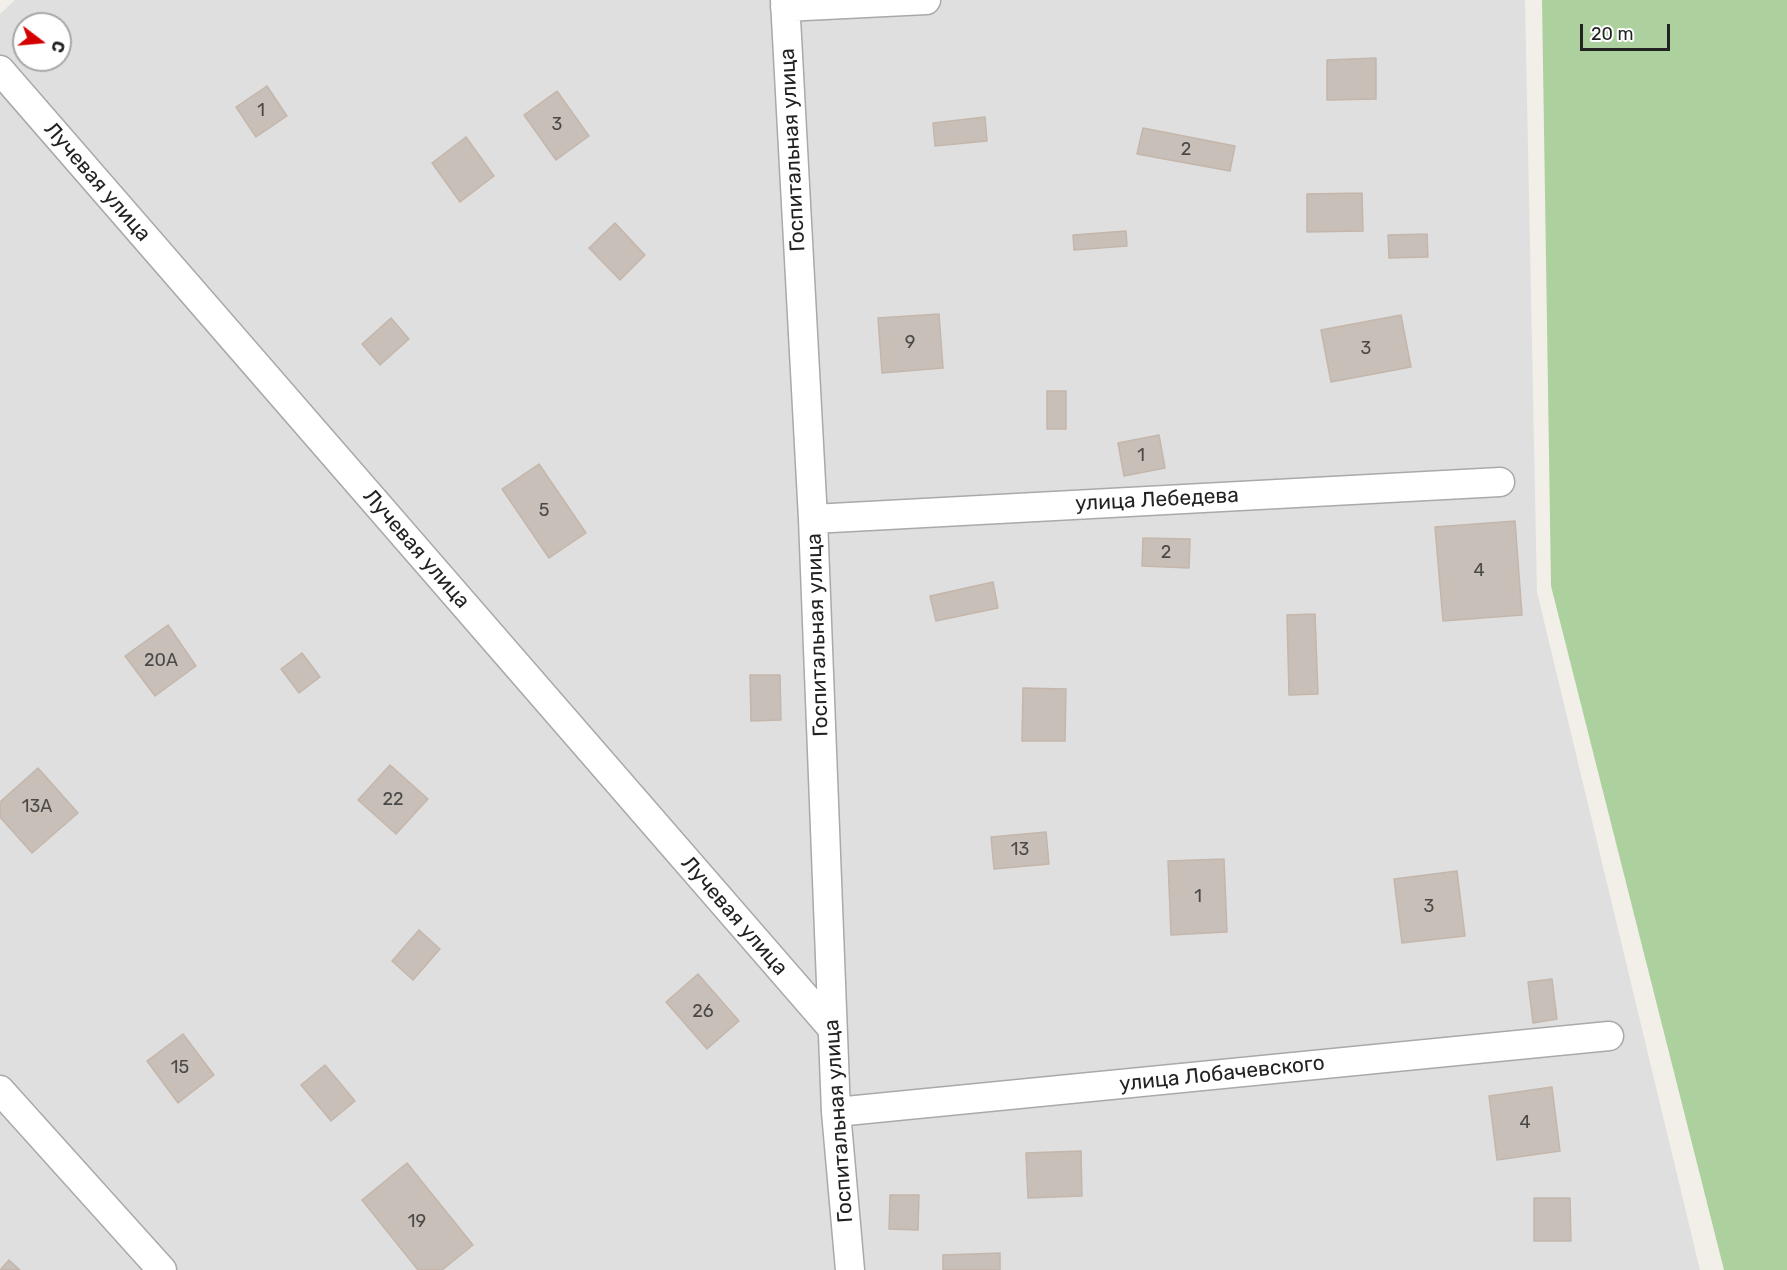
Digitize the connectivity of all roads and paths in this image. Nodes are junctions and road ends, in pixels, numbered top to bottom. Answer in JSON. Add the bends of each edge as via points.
{"nodes":[{"id":1,"x":926,"y":0,"type":"edge"},
{"id":2,"x":785,"y":3,"type":"edge"},
{"id":3,"x":0,"y":70,"type":"edge"},
{"id":4,"x":1500,"y":482,"type":"dead end"},
{"id":5,"x":813,"y":519,"type":"junction"},
{"id":6,"x":832,"y":1028,"type":"junction"},
{"id":7,"x":1609,"y":1036,"type":"dead end"},
{"id":8,"x":0,"y":1090,"type":"edge"},
{"id":9,"x":836,"y":1112,"type":"junction"},
{"id":10,"x":162,"y":1270,"type":"edge"},
{"id":11,"x":850,"y":1270,"type":"edge"}],
"edges":[{"from":1,"to":2,"type":"street"},
{"from":2,"to":5,"type":"street","name":"Госпитальная улица"},
{"from":3,"to":6,"type":"street","name":"Лучевая улица"},
{"from":4,"to":5,"type":"street","name":"улица Лебедева"},
{"from":5,"to":6,"type":"street","name":"Госпитальная улица"},
{"from":6,"to":9,"type":"street","name":"Госпитальная улица"},
{"from":7,"to":9,"type":"street","name":"улица Лобачевского"},
{"from":8,"to":10,"type":"street"},
{"from":9,"to":11,"type":"street","name":"Госпитальная улица"}]}
